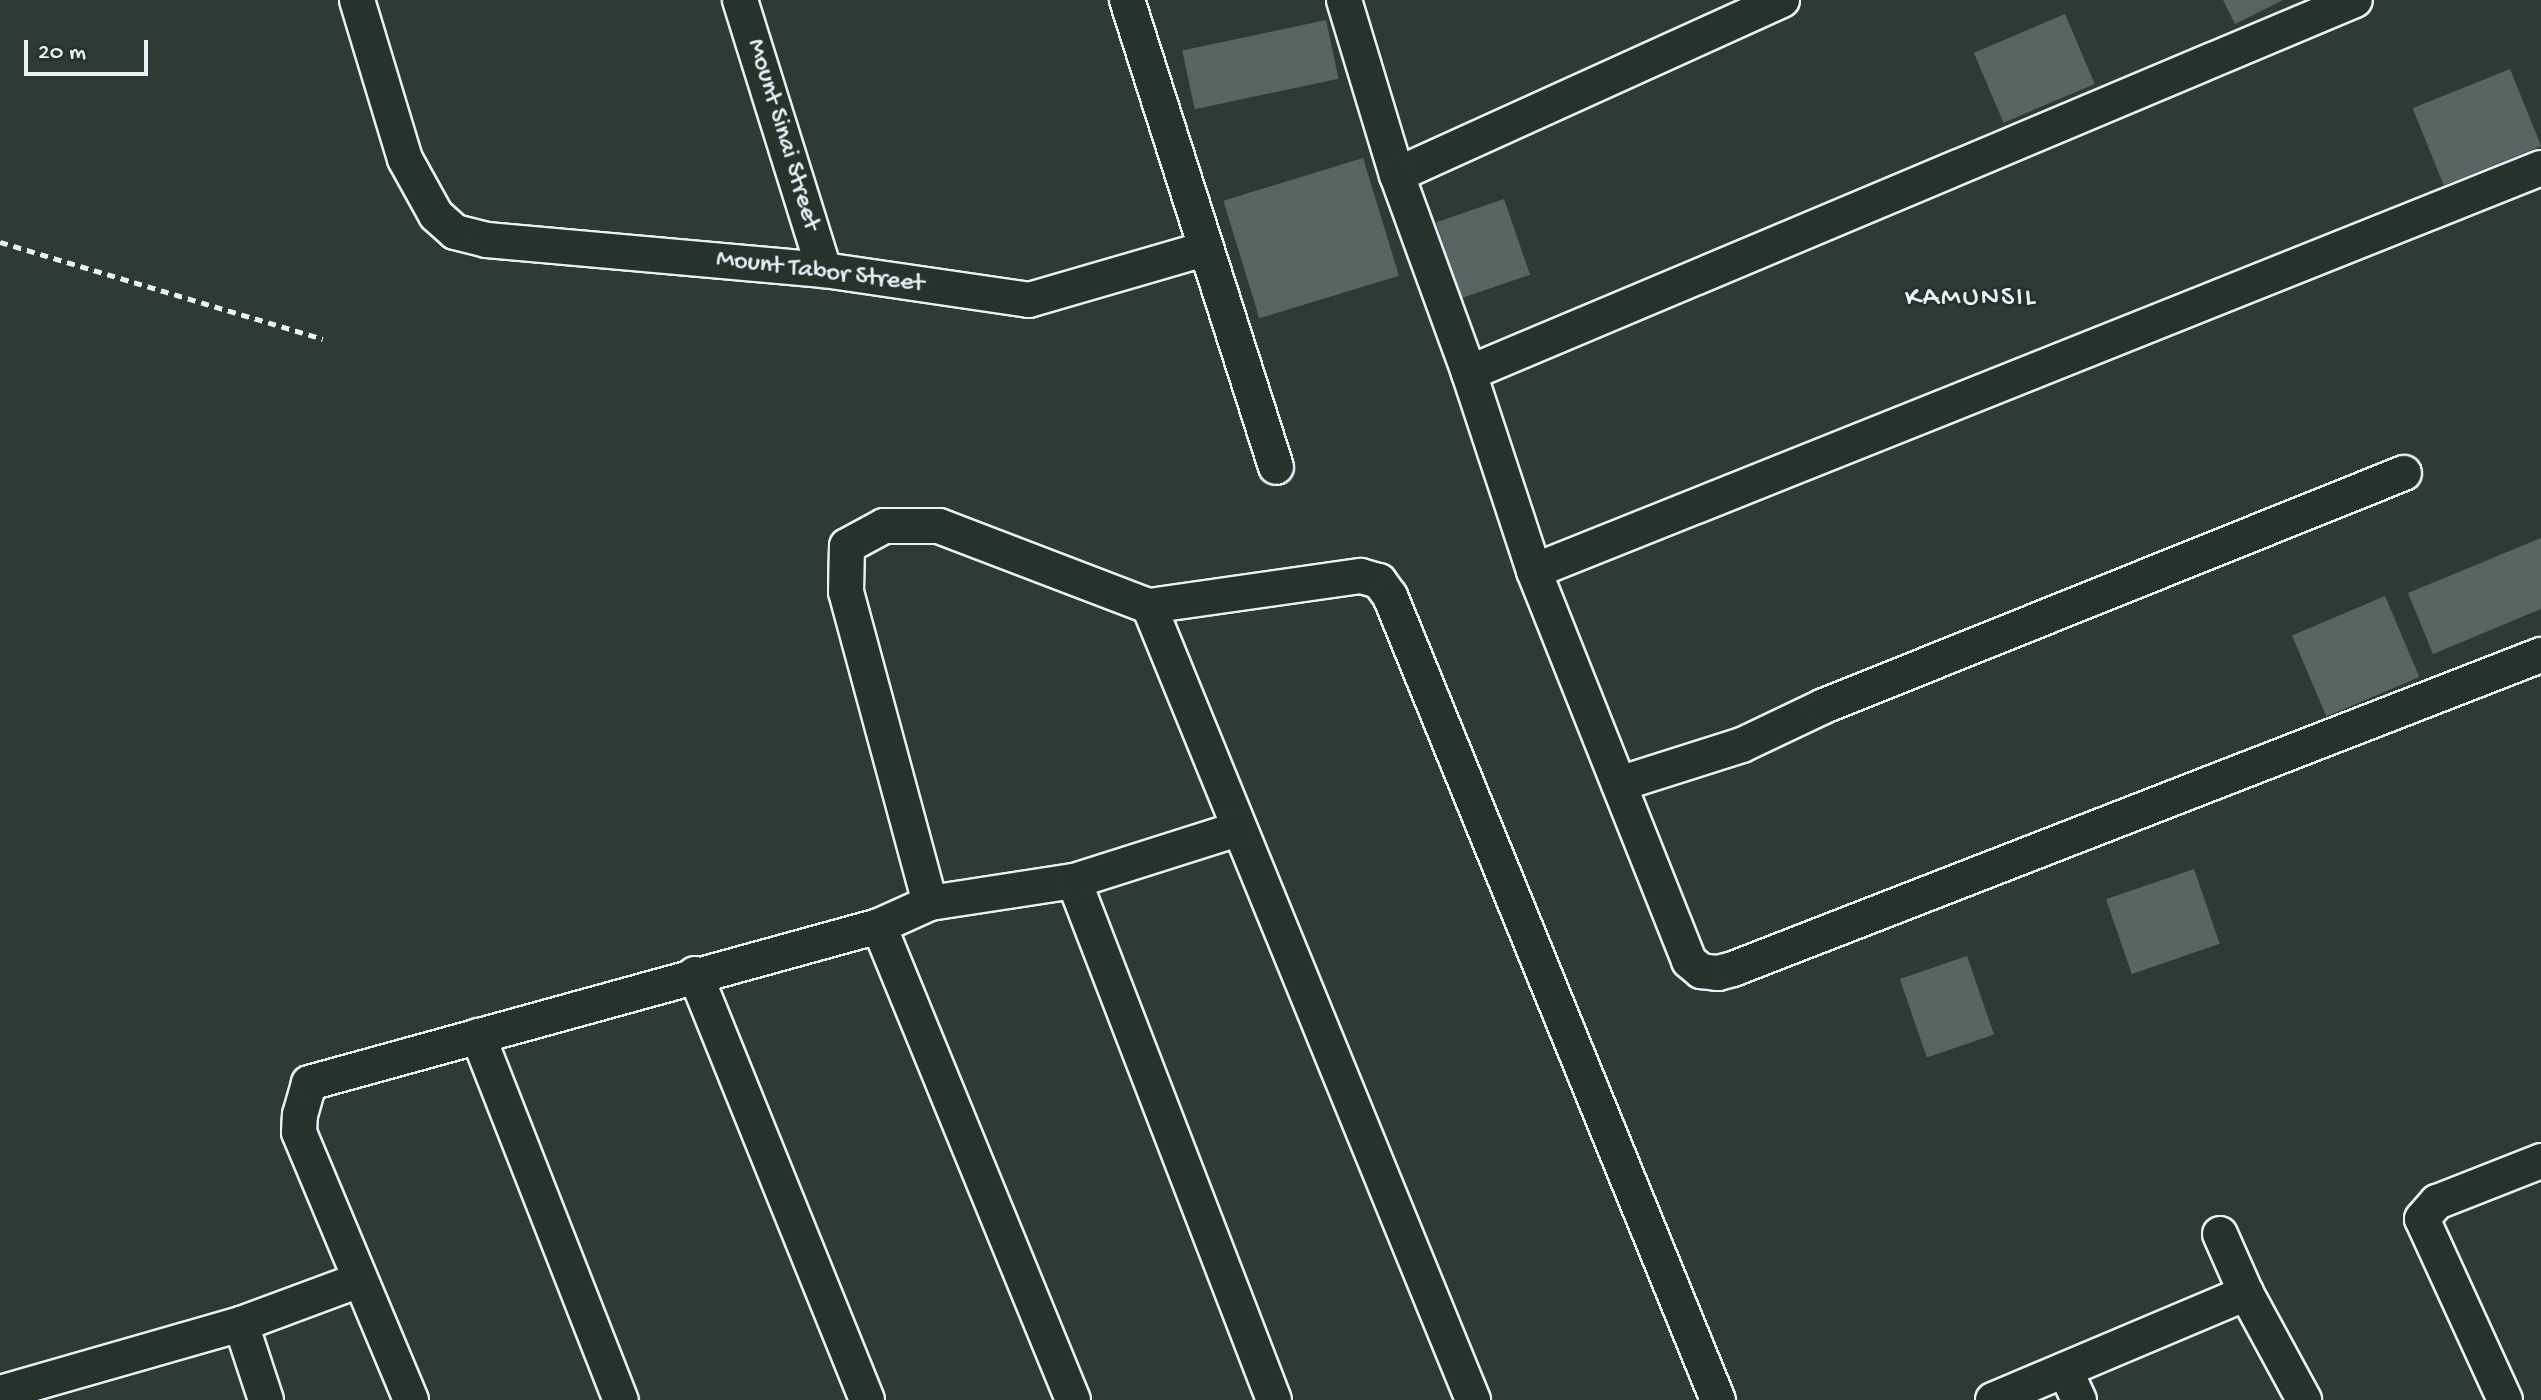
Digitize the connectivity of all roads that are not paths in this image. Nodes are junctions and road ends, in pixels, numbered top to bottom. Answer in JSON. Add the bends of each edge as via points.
{"nodes":[{"id":1,"x":357,"y":0,"type":"edge"},
{"id":2,"x":740,"y":0,"type":"edge"},
{"id":3,"x":1127,"y":0,"type":"edge"},
{"id":4,"x":1344,"y":0,"type":"edge"},
{"id":5,"x":1782,"y":0,"type":"edge"},
{"id":6,"x":2355,"y":0,"type":"edge"},
{"id":7,"x":2541,"y":168,"type":"edge"},
{"id":8,"x":1397,"y":175,"type":"junction"},
{"id":9,"x":1204,"y":249,"type":"junction"},
{"id":10,"x":824,"y":270,"type":"junction"},
{"id":11,"x":1469,"y":373,"type":"junction"},
{"id":12,"x":1276,"y":467,"type":"dead end"},
{"id":13,"x":2404,"y":473,"type":"dead end"},
{"id":14,"x":1534,"y":571,"type":"junction"},
{"id":15,"x":1149,"y":606,"type":"junction"},
{"id":16,"x":2541,"y":655,"type":"edge"},
{"id":17,"x":1619,"y":784,"type":"junction"},
{"id":18,"x":1238,"y":829,"type":"junction"},
{"id":19,"x":1074,"y":881,"type":"junction"},
{"id":20,"x":930,"y":903,"type":"junction"},
{"id":21,"x":879,"y":926,"type":"junction"},
{"id":22,"x":695,"y":974,"type":"junction"},
{"id":23,"x":478,"y":1036,"type":"junction"},
{"id":24,"x":2541,"y":1161,"type":"edge"},
{"id":25,"x":2220,"y":1234,"type":"dead end"},
{"id":26,"x":359,"y":1280,"type":"junction"},
{"id":27,"x":2246,"y":1293,"type":"junction"},
{"id":28,"x":241,"y":1324,"type":"junction"},
{"id":29,"x":2072,"y":1385,"type":"edge"},
{"id":30,"x":2,"y":1387,"type":"edge"},
{"id":31,"x":58,"y":1389,"type":"edge"},
{"id":32,"x":266,"y":1400,"type":"edge"},
{"id":33,"x":411,"y":1400,"type":"edge"},
{"id":34,"x":621,"y":1400,"type":"edge"},
{"id":35,"x":867,"y":1400,"type":"edge"},
{"id":36,"x":1073,"y":1400,"type":"edge"},
{"id":37,"x":1274,"y":1400,"type":"edge"},
{"id":38,"x":1473,"y":1400,"type":"edge"},
{"id":39,"x":1718,"y":1400,"type":"edge"},
{"id":40,"x":1993,"y":1400,"type":"edge"},
{"id":41,"x":2304,"y":1400,"type":"edge"},
{"id":42,"x":2505,"y":1400,"type":"edge"}],
"edges":[{"from":1,"to":10,"type":"street","name":"Mount Tabor Street","via":[[405,159],[436,215],[455,232],[487,240]]},
{"from":2,"to":10,"type":"street","name":"Mount Sinai Street"},
{"from":3,"to":9,"type":"street"},
{"from":4,"to":8,"type":"street"},
{"from":5,"to":8,"type":"street"},
{"from":6,"to":11,"type":"street"},
{"from":7,"to":14,"type":"street"},
{"from":8,"to":11,"type":"street"},
{"from":9,"to":10,"type":"street","name":"Mount Tabor Street","via":[[1029,300]]},
{"from":9,"to":12,"type":"street"},
{"from":11,"to":14,"type":"street"},
{"from":13,"to":17,"type":"street","via":[[1824,706],[1742,745]]},
{"from":14,"to":17,"type":"street"},
{"from":15,"to":18,"type":"street"},
{"from":15,"to":20,"type":"street","via":[[939,526],[884,526],[847,546],[846,592]]},
{"from":15,"to":39,"type":"street","via":[[1361,576],[1379,581],[1390,596]]},
{"from":16,"to":17,"type":"street","via":[[1718,973],[1701,971],[1689,961]]},
{"from":18,"to":19,"type":"street"},
{"from":18,"to":38,"type":"street"},
{"from":19,"to":20,"type":"street"},
{"from":19,"to":37,"type":"street"},
{"from":20,"to":21,"type":"street"},
{"from":21,"to":22,"type":"street"},
{"from":21,"to":36,"type":"street"},
{"from":22,"to":23,"type":"street"},
{"from":22,"to":35,"type":"street"},
{"from":23,"to":26,"type":"street","via":[[309,1083],[299,1132]]},
{"from":23,"to":34,"type":"street"},
{"from":24,"to":42,"type":"street","via":[[2437,1202],[2422,1219]]},
{"from":25,"to":27,"type":"street"},
{"from":26,"to":28,"type":"street"},
{"from":26,"to":33,"type":"street"},
{"from":27,"to":29,"type":"street"},
{"from":27,"to":41,"type":"street"},
{"from":28,"to":31,"type":"street"},
{"from":28,"to":32,"type":"street"},
{"from":29,"to":40,"type":"street"},
{"from":30,"to":31,"type":"street"}]}
